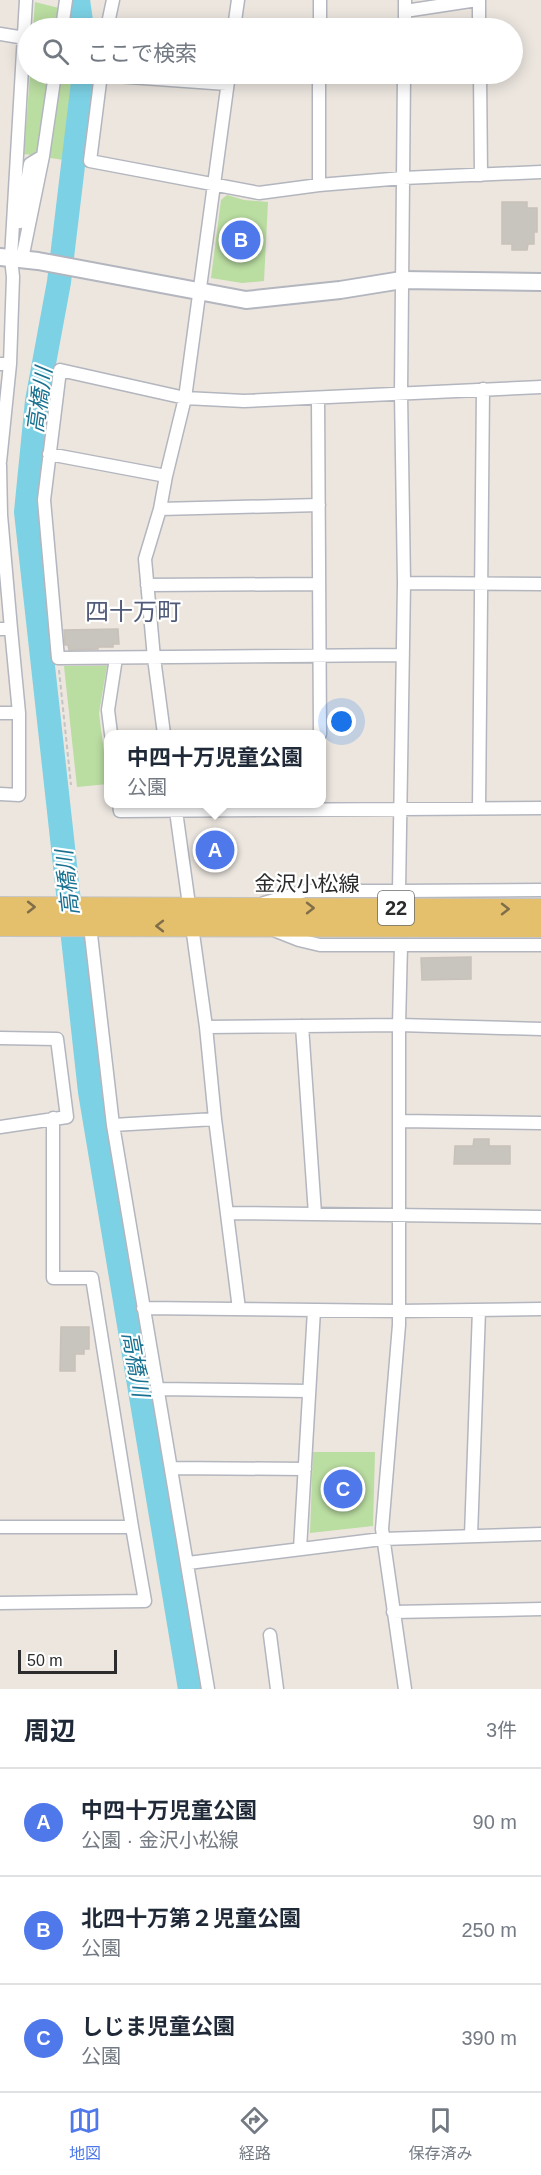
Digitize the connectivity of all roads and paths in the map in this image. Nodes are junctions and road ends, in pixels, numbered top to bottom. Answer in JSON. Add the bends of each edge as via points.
{"nodes":[{"id":1,"x":26,"y":0,"type":"edge"},
{"id":2,"x":66,"y":0,"type":"edge"},
{"id":3,"x":113,"y":0,"type":"edge"},
{"id":4,"x":238,"y":0,"type":"edge"},
{"id":5,"x":320,"y":0,"type":"edge"},
{"id":6,"x":478,"y":0,"type":"edge"},
{"id":7,"x":405,"y":6,"type":"edge"},
{"id":8,"x":26,"y":18,"type":"edge"},
{"id":9,"x":63,"y":18,"type":"edge"},
{"id":10,"x":109,"y":18,"type":"edge"},
{"id":11,"x":235,"y":18,"type":"edge"},
{"id":12,"x":320,"y":18,"type":"edge"},
{"id":13,"x":479,"y":18,"type":"edge"},
{"id":14,"x":0,"y":34,"type":"edge"},
{"id":15,"x":18,"y":37,"type":"edge"},
{"id":16,"x":25,"y":84,"type":"edge"},
{"id":17,"x":54,"y":84,"type":"edge"},
{"id":18,"x":100,"y":84,"type":"edge"},
{"id":19,"x":227,"y":84,"type":"edge"},
{"id":20,"x":320,"y":84,"type":"edge"},
{"id":21,"x":404,"y":84,"type":"edge"},
{"id":22,"x":480,"y":84,"type":"edge"},
{"id":23,"x":541,"y":172,"type":"edge"},
{"id":24,"x":481,"y":174,"type":"junction"},
{"id":25,"x":402,"y":178,"type":"junction"},
{"id":26,"x":319,"y":185,"type":"junction"},
{"id":27,"x":215,"y":186,"type":"junction"},
{"id":28,"x":19,"y":257,"type":"edge"},
{"id":29,"x":402,"y":280,"type":"junction"},
{"id":30,"x":541,"y":282,"type":"edge"},
{"id":31,"x":200,"y":291,"type":"junction"},
{"id":32,"x":5,"y":364,"type":"edge"},
{"id":33,"x":541,"y":387,"type":"edge"},
{"id":34,"x":483,"y":389,"type":"junction"},
{"id":35,"x":401,"y":393,"type":"junction"},
{"id":36,"x":185,"y":398,"type":"junction"},
{"id":37,"x":318,"y":398,"type":"junction"},
{"id":38,"x":48,"y":454,"type":"junction"},
{"id":39,"x":0,"y":463,"type":"edge"},
{"id":40,"x":166,"y":476,"type":"junction"},
{"id":41,"x":319,"y":505,"type":"junction"},
{"id":42,"x":160,"y":509,"type":"junction"},
{"id":43,"x":404,"y":583,"type":"junction"},
{"id":44,"x":319,"y":584,"type":"junction"},
{"id":45,"x":482,"y":584,"type":"junction"},
{"id":46,"x":541,"y":584,"type":"edge"},
{"id":47,"x":147,"y":585,"type":"junction"},
{"id":48,"x":5,"y":629,"type":"edge"},
{"id":49,"x":403,"y":655,"type":"junction"},
{"id":50,"x":320,"y":656,"type":"junction"},
{"id":51,"x":154,"y":657,"type":"junction"},
{"id":52,"x":58,"y":658,"type":"junction"},
{"id":53,"x":116,"y":658,"type":"junction"},
{"id":54,"x":0,"y":713,"type":"edge"},
{"id":55,"x":19,"y":713,"type":"junction"},
{"id":56,"x":110,"y":730,"type":"edge"},
{"id":57,"x":163,"y":730,"type":"edge"},
{"id":58,"x":320,"y":730,"type":"edge"},
{"id":59,"x":71,"y":785,"type":"dead end"},
{"id":60,"x":0,"y":794,"type":"edge"},
{"id":61,"x":326,"y":806,"type":"edge"},
{"id":62,"x":120,"y":808,"type":"edge"},
{"id":63,"x":161,"y":808,"type":"edge"},
{"id":64,"x":175,"y":808,"type":"edge"},
{"id":65,"x":400,"y":808,"type":"junction"},
{"id":66,"x":479,"y":808,"type":"junction"},
{"id":67,"x":541,"y":808,"type":"edge"},
{"id":68,"x":541,"y":890,"type":"edge"},
{"id":69,"x":399,"y":891,"type":"junction"},
{"id":70,"x":0,"y":907,"type":"edge"},
{"id":71,"x":252,"y":907,"type":"junction"},
{"id":72,"x":541,"y":909,"type":"edge"},
{"id":73,"x":61,"y":916,"type":"junction"},
{"id":74,"x":190,"y":916,"type":"junction"},
{"id":75,"x":87,"y":920,"type":"junction"},
{"id":76,"x":261,"y":925,"type":"junction"},
{"id":77,"x":0,"y":926,"type":"edge"},
{"id":78,"x":541,"y":927,"type":"edge"},
{"id":79,"x":400,"y":945,"type":"junction"},
{"id":80,"x":541,"y":945,"type":"edge"},
{"id":81,"x":399,"y":1025,"type":"junction"},
{"id":82,"x":302,"y":1026,"type":"junction"},
{"id":83,"x":206,"y":1027,"type":"junction"},
{"id":84,"x":541,"y":1029,"type":"edge"},
{"id":85,"x":0,"y":1038,"type":"edge"},
{"id":86,"x":53,"y":1118,"type":"junction"},
{"id":87,"x":215,"y":1119,"type":"junction"},
{"id":88,"x":399,"y":1121,"type":"junction"},
{"id":89,"x":541,"y":1123,"type":"edge"},
{"id":90,"x":113,"y":1125,"type":"junction"},
{"id":91,"x":0,"y":1127,"type":"edge"},
{"id":92,"x":227,"y":1213,"type":"junction"},
{"id":93,"x":315,"y":1214,"type":"junction"},
{"id":94,"x":399,"y":1216,"type":"junction"},
{"id":95,"x":541,"y":1217,"type":"edge"},
{"id":96,"x":144,"y":1308,"type":"junction"},
{"id":97,"x":239,"y":1309,"type":"junction"},
{"id":98,"x":541,"y":1309,"type":"edge"},
{"id":99,"x":314,"y":1310,"type":"junction"},
{"id":100,"x":479,"y":1310,"type":"junction"},
{"id":101,"x":399,"y":1311,"type":"junction"},
{"id":102,"x":157,"y":1389,"type":"junction"},
{"id":103,"x":309,"y":1391,"type":"junction"},
{"id":104,"x":171,"y":1468,"type":"junction"},
{"id":105,"x":305,"y":1469,"type":"junction"},
{"id":106,"x":0,"y":1527,"type":"edge"},
{"id":107,"x":132,"y":1527,"type":"junction"},
{"id":108,"x":541,"y":1534,"type":"edge"},
{"id":109,"x":471,"y":1536,"type":"junction"},
{"id":110,"x":382,"y":1539,"type":"junction"},
{"id":111,"x":300,"y":1549,"type":"junction"},
{"id":112,"x":188,"y":1563,"type":"junction"},
{"id":113,"x":0,"y":1603,"type":"edge"},
{"id":114,"x":541,"y":1609,"type":"edge"},
{"id":115,"x":393,"y":1612,"type":"junction"},
{"id":116,"x":270,"y":1635,"type":"dead end"},
{"id":117,"x":208,"y":1689,"type":"edge"},
{"id":118,"x":277,"y":1689,"type":"edge"},
{"id":119,"x":405,"y":1689,"type":"edge"}],
"edges":[{"from":1,"to":8,"type":"street"},
{"from":2,"to":9,"type":"street"},
{"from":3,"to":10,"type":"street"},
{"from":4,"to":11,"type":"street"},
{"from":5,"to":12,"type":"street"},
{"from":6,"to":7,"type":"street"},
{"from":6,"to":13,"type":"street"},
{"from":14,"to":15,"type":"street"},
{"from":16,"to":28,"type":"street"},
{"from":17,"to":28,"type":"street","via":[[43,156]]},
{"from":18,"to":27,"type":"street","via":[[90,161]]},
{"from":19,"to":27,"type":"street"},
{"from":20,"to":26,"type":"street"},
{"from":21,"to":25,"type":"street"},
{"from":22,"to":24,"type":"street"},
{"from":23,"to":24,"type":"street"},
{"from":24,"to":25,"type":"street"},
{"from":25,"to":26,"type":"street"},
{"from":25,"to":29,"type":"street"},
{"from":26,"to":27,"type":"street","via":[[259,193]]},
{"from":27,"to":31,"type":"street"},
{"from":28,"to":31,"type":"street"},
{"from":28,"to":32,"type":"street","via":[[13,277]]},
{"from":29,"to":30,"type":"street"},
{"from":29,"to":31,"type":"street","via":[[246,300]]},
{"from":29,"to":35,"type":"street"},
{"from":31,"to":36,"type":"street"},
{"from":32,"to":39,"type":"street"},
{"from":33,"to":34,"type":"street"},
{"from":34,"to":35,"type":"street"},
{"from":34,"to":45,"type":"street"},
{"from":35,"to":37,"type":"street"},
{"from":35,"to":43,"type":"street"},
{"from":36,"to":37,"type":"street"},
{"from":36,"to":38,"type":"street","via":[[60,370]]},
{"from":36,"to":40,"type":"street"},
{"from":37,"to":41,"type":"street"},
{"from":38,"to":40,"type":"street"},
{"from":38,"to":52,"type":"street","via":[[44,500]]},
{"from":39,"to":48,"type":"street"},
{"from":40,"to":42,"type":"street"},
{"from":41,"to":42,"type":"street"},
{"from":41,"to":44,"type":"street"},
{"from":42,"to":47,"type":"street","via":[[145,559]]},
{"from":43,"to":45,"type":"street"},
{"from":43,"to":49,"type":"street"},
{"from":44,"to":47,"type":"street"},
{"from":44,"to":50,"type":"street"},
{"from":45,"to":46,"type":"street"},
{"from":45,"to":66,"type":"street"},
{"from":47,"to":51,"type":"street"},
{"from":48,"to":55,"type":"street"},
{"from":49,"to":50,"type":"street"},
{"from":49,"to":65,"type":"street"},
{"from":50,"to":51,"type":"street"},
{"from":50,"to":58,"type":"street"},
{"from":51,"to":53,"type":"street"},
{"from":51,"to":57,"type":"street"},
{"from":52,"to":53,"type":"street"},
{"from":52,"to":59,"type":"path"},
{"from":53,"to":56,"type":"street","via":[[108,710]]},
{"from":54,"to":55,"type":"street"},
{"from":55,"to":60,"type":"street","via":[[20,795]]},
{"from":61,"to":65,"type":"street"},
{"from":62,"to":63,"type":"street"},
{"from":64,"to":74,"type":"street"},
{"from":65,"to":66,"type":"street"},
{"from":65,"to":69,"type":"street"},
{"from":66,"to":67,"type":"street"},
{"from":68,"to":69,"type":"street"},
{"from":69,"to":71,"type":"street","via":[[305,891]]},
{"from":70,"to":73,"type":"main road","number":"22","one_way":true},
{"from":71,"to":72,"type":"main road","name":"金沢小松線","number":"22","one_way":true},
{"from":71,"to":74,"type":"main road","name":"金沢小松線","number":"22"},
{"from":73,"to":75,"type":"main road","number":"22"},
{"from":73,"to":77,"type":"main road","number":"22"},
{"from":74,"to":75,"type":"main road","name":"金沢小松線","number":"22"},
{"from":74,"to":76,"type":"main road","name":"金沢小松線","number":"22"},
{"from":74,"to":83,"type":"street"},
{"from":75,"to":90,"type":"street"},
{"from":76,"to":78,"type":"main road","name":"金沢小松線","number":"22"},
{"from":76,"to":79,"type":"street","via":[[320,945]]},
{"from":79,"to":80,"type":"street"},
{"from":79,"to":81,"type":"street"},
{"from":81,"to":82,"type":"street"},
{"from":81,"to":84,"type":"street"},
{"from":81,"to":88,"type":"street"},
{"from":82,"to":83,"type":"street"},
{"from":82,"to":93,"type":"street"},
{"from":83,"to":87,"type":"street"},
{"from":85,"to":86,"type":"street","via":[[57,1039],[67,1117]]},
{"from":86,"to":91,"type":"street"},
{"from":86,"to":107,"type":"street","via":[[53,1278],[92,1278]]},
{"from":87,"to":90,"type":"street"},
{"from":87,"to":92,"type":"street"},
{"from":88,"to":89,"type":"street"},
{"from":88,"to":94,"type":"street"},
{"from":90,"to":96,"type":"street"},
{"from":92,"to":93,"type":"street"},
{"from":92,"to":97,"type":"street"},
{"from":93,"to":94,"type":"street"},
{"from":94,"to":95,"type":"street"},
{"from":94,"to":101,"type":"street"},
{"from":96,"to":97,"type":"street"},
{"from":96,"to":102,"type":"street"},
{"from":97,"to":99,"type":"street"},
{"from":98,"to":100,"type":"street"},
{"from":99,"to":101,"type":"street"},
{"from":99,"to":103,"type":"street"},
{"from":100,"to":101,"type":"street"},
{"from":100,"to":109,"type":"street"},
{"from":101,"to":110,"type":"street"},
{"from":102,"to":103,"type":"street"},
{"from":102,"to":104,"type":"street"},
{"from":103,"to":105,"type":"street"},
{"from":104,"to":105,"type":"street"},
{"from":104,"to":112,"type":"street"},
{"from":105,"to":111,"type":"street"},
{"from":106,"to":107,"type":"street"},
{"from":107,"to":113,"type":"street","via":[[146,1601]]},
{"from":108,"to":109,"type":"street"},
{"from":109,"to":110,"type":"street"},
{"from":110,"to":111,"type":"street"},
{"from":110,"to":115,"type":"street"},
{"from":111,"to":112,"type":"street"},
{"from":112,"to":117,"type":"street"},
{"from":114,"to":115,"type":"street"},
{"from":115,"to":119,"type":"street"},
{"from":116,"to":118,"type":"street"}]}
